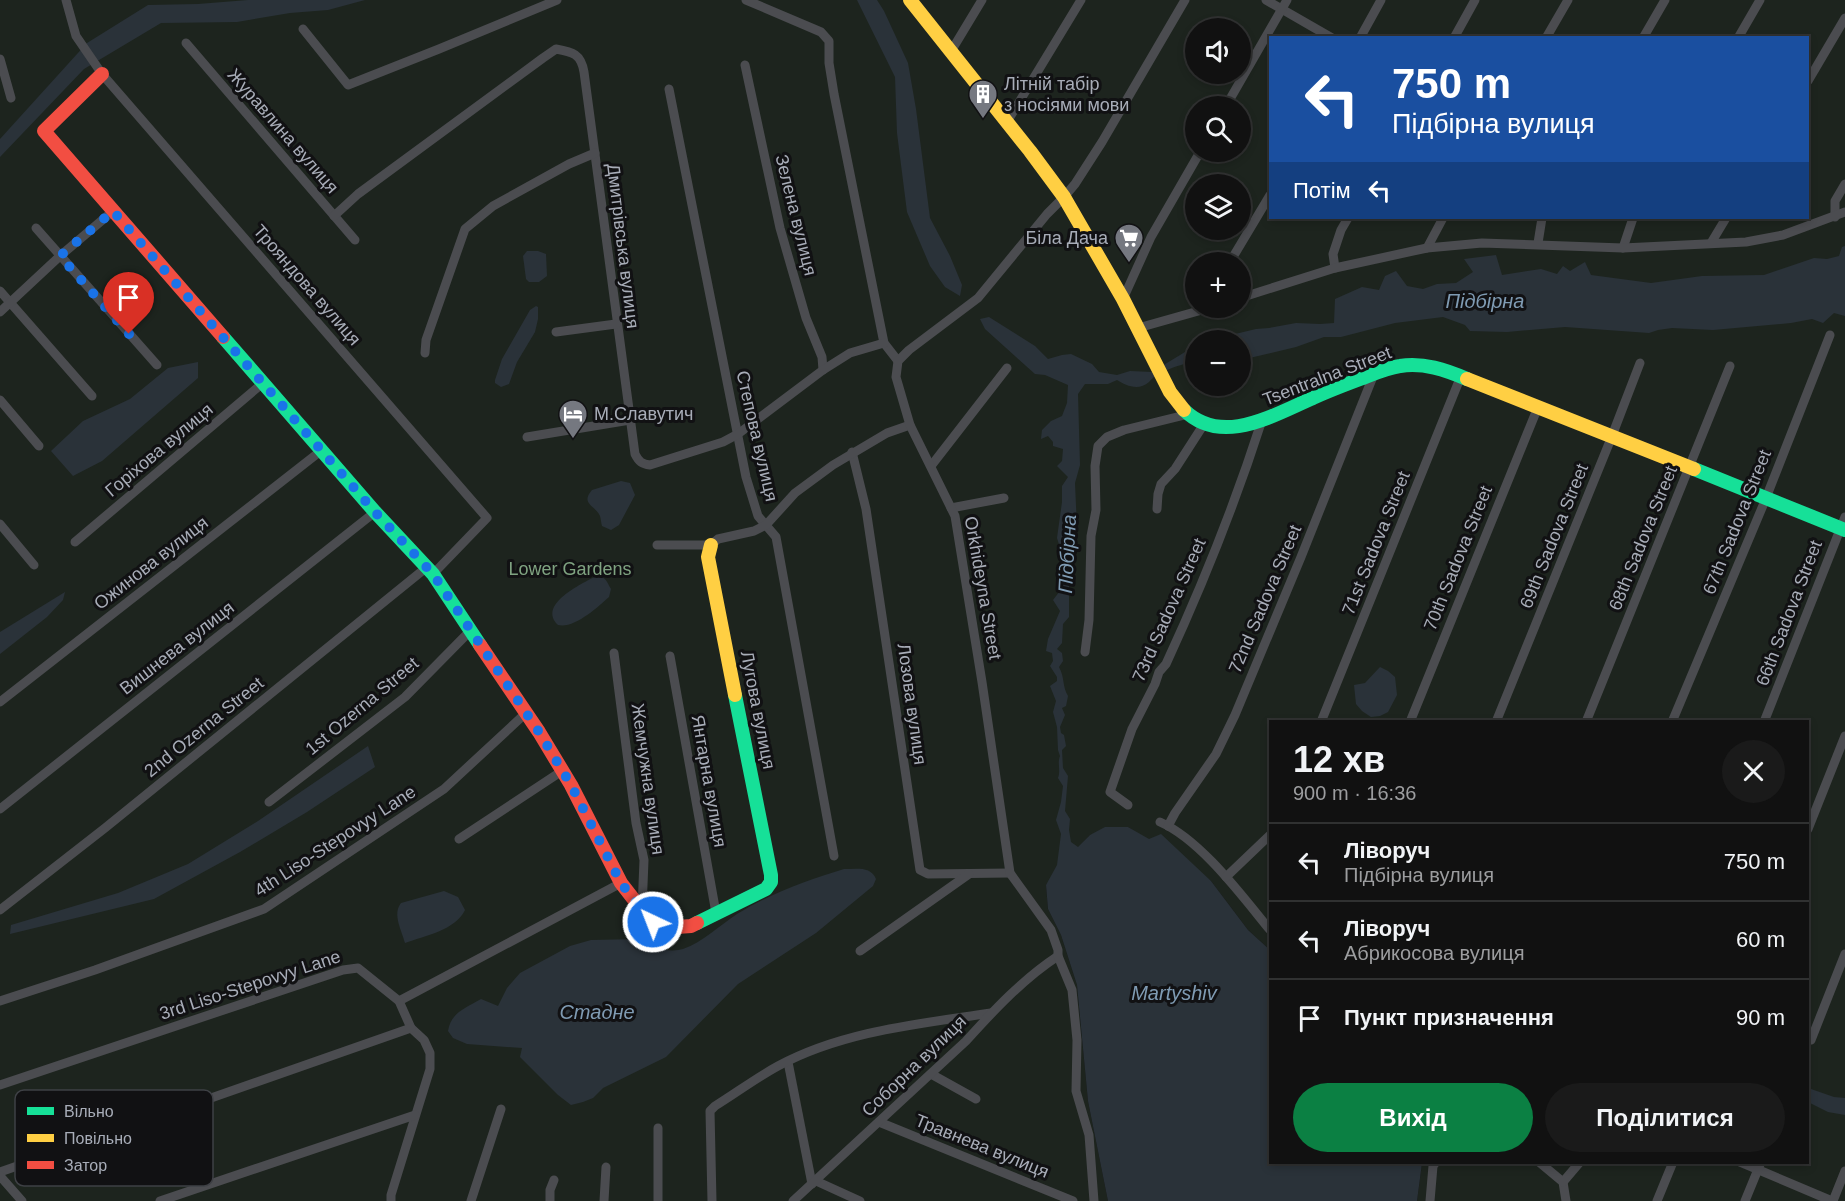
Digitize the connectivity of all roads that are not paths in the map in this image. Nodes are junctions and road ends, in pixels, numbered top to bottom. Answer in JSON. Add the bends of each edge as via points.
{"nodes":[{"id":1,"x":66,"y":0,"type":"edge"},
{"id":2,"x":557,"y":0,"type":"edge"},
{"id":3,"x":746,"y":0,"type":"edge"},
{"id":4,"x":910,"y":0,"type":"edge"},
{"id":5,"x":982,"y":0,"type":"edge"},
{"id":6,"x":1081,"y":0,"type":"edge"},
{"id":7,"x":1185,"y":0,"type":"edge"},
{"id":8,"x":1266,"y":0,"type":"edge"},
{"id":9,"x":1287,"y":0,"type":"edge"},
{"id":10,"x":1381,"y":0,"type":"edge"},
{"id":11,"x":1475,"y":0,"type":"edge"},
{"id":12,"x":1568,"y":0,"type":"edge"},
{"id":13,"x":1665,"y":0,"type":"edge"},
{"id":14,"x":1760,"y":0,"type":"edge"},
{"id":15,"x":1282,"y":9,"type":"junction"},
{"id":16,"x":1845,"y":18,"type":"edge"},
{"id":17,"x":303,"y":29,"type":"dead end"},
{"id":18,"x":1329,"y":36,"type":"edge"},
{"id":19,"x":1361,"y":36,"type":"edge"},
{"id":20,"x":1455,"y":36,"type":"edge"},
{"id":21,"x":1547,"y":36,"type":"edge"},
{"id":22,"x":1644,"y":36,"type":"edge"},
{"id":23,"x":1739,"y":36,"type":"edge"},
{"id":24,"x":186,"y":43,"type":"dead end"},
{"id":25,"x":950,"y":52,"type":"junction"},
{"id":26,"x":0,"y":59,"type":"edge"},
{"id":27,"x":745,"y":65,"type":"dead end"},
{"id":28,"x":102,"y":74,"type":"junction"},
{"id":29,"x":1809,"y":79,"type":"edge"},
{"id":30,"x":669,"y":89,"type":"dead end"},
{"id":31,"x":1232,"y":96,"type":"edge"},
{"id":32,"x":11,"y":98,"type":"dead end"},
{"id":33,"x":1007,"y":122,"type":"junction"},
{"id":34,"x":594,"y":153,"type":"junction"},
{"id":35,"x":1194,"y":162,"type":"edge"},
{"id":36,"x":1845,"y":184,"type":"edge"},
{"id":37,"x":1064,"y":197,"type":"junction"},
{"id":38,"x":1269,"y":197,"type":"edge"},
{"id":39,"x":113,"y":211,"type":"junction"},
{"id":40,"x":1845,"y":212,"type":"edge"},
{"id":41,"x":334,"y":216,"type":"junction"},
{"id":42,"x":1835,"y":217,"type":"junction"},
{"id":43,"x":1347,"y":219,"type":"edge"},
{"id":44,"x":1442,"y":219,"type":"edge"},
{"id":45,"x":1542,"y":219,"type":"edge"},
{"id":46,"x":1632,"y":219,"type":"edge"},
{"id":47,"x":1725,"y":219,"type":"edge"},
{"id":48,"x":36,"y":228,"type":"dead end"},
{"id":49,"x":355,"y":240,"type":"dead end"},
{"id":50,"x":1538,"y":243,"type":"junction"},
{"id":51,"x":1711,"y":243,"type":"junction"},
{"id":52,"x":1427,"y":248,"type":"junction"},
{"id":53,"x":1623,"y":248,"type":"junction"},
{"id":54,"x":1236,"y":252,"type":"edge"},
{"id":55,"x":60,"y":256,"type":"junction"},
{"id":56,"x":1335,"y":268,"type":"junction"},
{"id":57,"x":0,"y":291,"type":"edge"},
{"id":58,"x":1251,"y":295,"type":"edge"},
{"id":59,"x":1123,"y":299,"type":"junction"},
{"id":60,"x":10,"y":303,"type":"junction"},
{"id":61,"x":0,"y":312,"type":"edge"},
{"id":62,"x":1185,"y":314,"type":"edge"},
{"id":63,"x":616,"y":324,"type":"junction"},
{"id":64,"x":1138,"y":328,"type":"junction"},
{"id":65,"x":556,"y":332,"type":"dead end"},
{"id":66,"x":1830,"y":335,"type":"dead end"},
{"id":67,"x":884,"y":343,"type":"junction"},
{"id":68,"x":425,"y":353,"type":"dead end"},
{"id":69,"x":898,"y":361,"type":"junction"},
{"id":70,"x":1640,"y":363,"type":"dead end"},
{"id":71,"x":157,"y":365,"type":"dead end"},
{"id":72,"x":1730,"y":366,"type":"dead end"},
{"id":73,"x":1007,"y":368,"type":"dead end"},
{"id":74,"x":823,"y":370,"type":"junction"},
{"id":75,"x":1374,"y":374,"type":"junction"},
{"id":76,"x":1461,"y":376,"type":"junction"},
{"id":77,"x":264,"y":382,"type":"junction"},
{"id":78,"x":92,"y":396,"type":"dead end"},
{"id":79,"x":0,"y":400,"type":"edge"},
{"id":80,"x":1538,"y":407,"type":"junction"},
{"id":81,"x":1189,"y":414,"type":"junction"},
{"id":82,"x":630,"y":420,"type":"junction"},
{"id":83,"x":1262,"y":420,"type":"junction"},
{"id":84,"x":1204,"y":424,"type":"junction"},
{"id":85,"x":910,"y":425,"type":"junction"},
{"id":86,"x":738,"y":434,"type":"junction"},
{"id":87,"x":1612,"y":436,"type":"junction"},
{"id":88,"x":527,"y":437,"type":"dead end"},
{"id":89,"x":39,"y":446,"type":"dead end"},
{"id":90,"x":322,"y":450,"type":"junction"},
{"id":91,"x":852,"y":452,"type":"junction"},
{"id":92,"x":931,"y":466,"type":"junction"},
{"id":93,"x":1689,"y":467,"type":"junction"},
{"id":94,"x":1004,"y":498,"type":"dead end"},
{"id":95,"x":1766,"y":498,"type":"junction"},
{"id":96,"x":951,"y":508,"type":"junction"},
{"id":97,"x":1157,"y":508,"type":"dead end"},
{"id":98,"x":375,"y":512,"type":"junction"},
{"id":99,"x":487,"y":519,"type":"joint"},
{"id":100,"x":0,"y":524,"type":"edge"},
{"id":101,"x":766,"y":525,"type":"junction"},
{"id":102,"x":1843,"y":525,"type":"edge"},
{"id":103,"x":75,"y":543,"type":"dead end"},
{"id":104,"x":657,"y":545,"type":"dead end"},
{"id":105,"x":711,"y":545,"type":"junction"},
{"id":106,"x":34,"y":565,"type":"dead end"},
{"id":107,"x":430,"y":570,"type":"junction"},
{"id":108,"x":471,"y":630,"type":"junction"},
{"id":109,"x":1085,"y":652,"type":"dead end"},
{"id":110,"x":614,"y":653,"type":"dead end"},
{"id":111,"x":670,"y":656,"type":"dead end"},
{"id":112,"x":0,"y":702,"type":"edge"},
{"id":113,"x":527,"y":712,"type":"junction"},
{"id":114,"x":1322,"y":720,"type":"edge"},
{"id":115,"x":1411,"y":720,"type":"edge"},
{"id":116,"x":1497,"y":720,"type":"edge"},
{"id":117,"x":1587,"y":720,"type":"edge"},
{"id":118,"x":1673,"y":720,"type":"edge"},
{"id":119,"x":1765,"y":720,"type":"edge"},
{"id":120,"x":1845,"y":736,"type":"edge"},
{"id":121,"x":562,"y":771,"type":"junction"},
{"id":122,"x":269,"y":802,"type":"dead end"},
{"id":123,"x":1128,"y":806,"type":"dead end"},
{"id":124,"x":0,"y":809,"type":"edge"},
{"id":125,"x":1809,"y":826,"type":"edge"},
{"id":126,"x":1269,"y":836,"type":"edge"},
{"id":127,"x":459,"y":839,"type":"dead end"},
{"id":128,"x":834,"y":856,"type":"dead end"},
{"id":129,"x":971,"y":873,"type":"junction"},
{"id":130,"x":1010,"y":873,"type":"junction"},
{"id":131,"x":1226,"y":878,"type":"junction"},
{"id":132,"x":621,"y":883,"type":"junction"},
{"id":133,"x":0,"y":910,"type":"edge"},
{"id":134,"x":642,"y":910,"type":"junction"},
{"id":135,"x":716,"y":913,"type":"junction"},
{"id":136,"x":1269,"y":929,"type":"edge"},
{"id":137,"x":860,"y":951,"type":"dead end"},
{"id":138,"x":1845,"y":954,"type":"edge"},
{"id":139,"x":1058,"y":956,"type":"junction"},
{"id":140,"x":0,"y":1001,"type":"edge"},
{"id":141,"x":399,"y":1001,"type":"junction"},
{"id":142,"x":991,"y":1013,"type":"junction"},
{"id":143,"x":411,"y":1028,"type":"junction"},
{"id":144,"x":1811,"y":1040,"type":"dead end"},
{"id":145,"x":788,"y":1062,"type":"junction"},
{"id":146,"x":931,"y":1074,"type":"junction"},
{"id":147,"x":0,"y":1085,"type":"edge"},
{"id":148,"x":213,"y":1098,"type":"edge"},
{"id":149,"x":976,"y":1099,"type":"dead end"},
{"id":150,"x":501,"y":1109,"type":"dead end"},
{"id":151,"x":415,"y":1115,"type":"junction"},
{"id":152,"x":879,"y":1122,"type":"junction"},
{"id":153,"x":658,"y":1128,"type":"dead end"},
{"id":154,"x":1434,"y":1164,"type":"edge"},
{"id":155,"x":1541,"y":1164,"type":"edge"},
{"id":156,"x":1578,"y":1164,"type":"edge"},
{"id":157,"x":1672,"y":1164,"type":"edge"},
{"id":158,"x":1760,"y":1166,"type":"edge"},
{"id":159,"x":606,"y":1167,"type":"dead end"},
{"id":160,"x":15,"y":1169,"type":"edge"},
{"id":161,"x":1845,"y":1171,"type":"edge"},
{"id":162,"x":0,"y":1174,"type":"edge"},
{"id":163,"x":554,"y":1180,"type":"dead end"},
{"id":164,"x":814,"y":1182,"type":"junction"},
{"id":165,"x":1563,"y":1182,"type":"junction"},
{"id":166,"x":213,"y":1183,"type":"edge"},
{"id":167,"x":204,"y":1186,"type":"edge"},
{"id":168,"x":22,"y":1201,"type":"edge"},
{"id":169,"x":160,"y":1201,"type":"edge"},
{"id":170,"x":391,"y":1201,"type":"edge"},
{"id":171,"x":471,"y":1201,"type":"edge"},
{"id":172,"x":550,"y":1201,"type":"edge"},
{"id":173,"x":604,"y":1201,"type":"edge"},
{"id":174,"x":658,"y":1201,"type":"edge"},
{"id":175,"x":712,"y":1201,"type":"edge"},
{"id":176,"x":793,"y":1201,"type":"edge"},
{"id":177,"x":860,"y":1201,"type":"edge"},
{"id":178,"x":1073,"y":1201,"type":"edge"},
{"id":179,"x":1094,"y":1201,"type":"edge"},
{"id":180,"x":1430,"y":1201,"type":"edge"},
{"id":181,"x":1566,"y":1201,"type":"edge"},
{"id":182,"x":1657,"y":1201,"type":"edge"},
{"id":183,"x":1745,"y":1201,"type":"edge"},
{"id":184,"x":1832,"y":1201,"type":"edge"}],
"edges":[{"from":1,"to":28,"type":"street","name":"Трояндова вулиця","via":[[76,36]]},
{"from":2,"to":17,"type":"street","via":[[348,85]]},
{"from":3,"to":67,"type":"street","via":[[821,32],[830,40],[834,94]]},
{"from":4,"to":25,"type":"street","name":"Tsentralna Street"},
{"from":5,"to":25,"type":"street"},
{"from":6,"to":33,"type":"street"},
{"from":7,"to":37,"type":"street","via":[[1102,142]]},
{"from":8,"to":15,"type":"street"},
{"from":9,"to":15,"type":"street"},
{"from":10,"to":19,"type":"street"},
{"from":11,"to":20,"type":"street"},
{"from":12,"to":21,"type":"street"},
{"from":13,"to":22,"type":"street"},
{"from":14,"to":23,"type":"street"},
{"from":15,"to":18,"type":"street"},
{"from":15,"to":31,"type":"street"},
{"from":16,"to":29,"type":"street"},
{"from":24,"to":41,"type":"street","name":"Журавлина вулиця"},
{"from":25,"to":33,"type":"street","name":"Tsentralna Street"},
{"from":26,"to":32,"type":"street"},
{"from":27,"to":74,"type":"street","name":"Зелена вулиця","via":[[780,228]]},
{"from":28,"to":39,"type":"street","via":[[44,131]]},
{"from":28,"to":99,"type":"street","name":"Трояндова вулиця"},
{"from":30,"to":86,"type":"street","name":"Степова вулиця"},
{"from":33,"to":37,"type":"street","name":"Tsentralna Street"},
{"from":34,"to":41,"type":"street","name":"Дмитрівська вулиця","via":[[583,65],[572,52],[556,49],[358,194]]},
{"from":34,"to":63,"type":"street","name":"Дмитрівська вулиця"},
{"from":34,"to":68,"type":"street","via":[[493,206],[465,229],[426,340]]},
{"from":35,"to":59,"type":"street","via":[[1151,237]]},
{"from":36,"to":42,"type":"street","via":[[1835,201]]},
{"from":37,"to":59,"type":"street","name":"Tsentralna Street"},
{"from":37,"to":69,"type":"street","via":[[978,298]]},
{"from":38,"to":54,"type":"street"},
{"from":39,"to":55,"type":"street"},
{"from":39,"to":77,"type":"street"},
{"from":40,"to":42,"type":"street"},
{"from":41,"to":49,"type":"street","name":"Журавлина вулиця"},
{"from":42,"to":51,"type":"street","via":[[1783,235]]},
{"from":43,"to":56,"type":"street","via":[[1333,254]]},
{"from":44,"to":52,"type":"street"},
{"from":45,"to":50,"type":"street"},
{"from":46,"to":53,"type":"street"},
{"from":47,"to":51,"type":"street"},
{"from":48,"to":55,"type":"street"},
{"from":50,"to":52,"type":"street"},
{"from":50,"to":53,"type":"street"},
{"from":51,"to":53,"type":"street"},
{"from":52,"to":56,"type":"street"},
{"from":55,"to":60,"type":"street"},
{"from":55,"to":71,"type":"street"},
{"from":56,"to":58,"type":"street"},
{"from":57,"to":60,"type":"street"},
{"from":59,"to":64,"type":"street","name":"Tsentralna Street"},
{"from":60,"to":61,"type":"street"},
{"from":60,"to":78,"type":"street"},
{"from":62,"to":64,"type":"street"},
{"from":63,"to":65,"type":"street"},
{"from":63,"to":82,"type":"street","name":"Дмитрівська вулиця"},
{"from":64,"to":81,"type":"street","name":"Tsentralna Street","via":[[1170,392]]},
{"from":66,"to":95,"type":"street","name":"67th Sadova Street"},
{"from":67,"to":69,"type":"street"},
{"from":67,"to":74,"type":"street","name":"Дмитрівська вулиця","via":[[850,353]]},
{"from":69,"to":85,"type":"street","name":"Orkhideyna Street","via":[[896,377]]},
{"from":70,"to":87,"type":"street","name":"69th Sadova Street"},
{"from":72,"to":93,"type":"street","name":"68th Sadova Street"},
{"from":73,"to":92,"type":"street"},
{"from":74,"to":86,"type":"street","name":"Дмитрівська вулиця"},
{"from":75,"to":76,"type":"street","name":"Tsentralna Street","via":[[1407,365]]},
{"from":75,"to":83,"type":"street","name":"Tsentralna Street"},
{"from":75,"to":131,"type":"street","name":"72nd Sadova Street","via":[[1235,715],[1216,754],[1164,824],[1186,836]]},
{"from":76,"to":80,"type":"street","name":"Tsentralna Street"},
{"from":76,"to":114,"type":"street","name":"71st Sadova Street"},
{"from":77,"to":90,"type":"street"},
{"from":77,"to":103,"type":"street","name":"Горіхова вулиця"},
{"from":79,"to":89,"type":"street"},
{"from":80,"to":87,"type":"street","name":"Tsentralna Street"},
{"from":80,"to":115,"type":"street","name":"70th Sadova Street"},
{"from":81,"to":84,"type":"street","name":"Tsentralna Street"},
{"from":81,"to":109,"type":"street","via":[[1124,430],[1098,446]]},
{"from":82,"to":86,"type":"street","name":"Дмитрівська вулиця","via":[[638,461],[650,465]]},
{"from":82,"to":88,"type":"street"},
{"from":83,"to":84,"type":"street","name":"Tsentralna Street","via":[[1227,428]]},
{"from":83,"to":123,"type":"street","name":"73rd Sadova Street","via":[[1194,603],[1132,729],[1110,792]]},
{"from":84,"to":97,"type":"street","via":[[1161,484]]},
{"from":85,"to":91,"type":"street"},
{"from":85,"to":92,"type":"street","name":"Orkhideyna Street"},
{"from":86,"to":101,"type":"street","name":"Степова вулиця","via":[[758,516]]},
{"from":87,"to":93,"type":"street","name":"Tsentralna Street"},
{"from":87,"to":116,"type":"street","name":"69th Sadova Street"},
{"from":90,"to":98,"type":"street"},
{"from":90,"to":112,"type":"street","name":"Ожинова вулиця"},
{"from":91,"to":101,"type":"street","via":[[795,493]]},
{"from":91,"to":129,"type":"street","name":"Лозова вулиця","via":[[866,509],[920,870],[928,874]]},
{"from":92,"to":96,"type":"street","name":"Orkhideyna Street"},
{"from":93,"to":95,"type":"street","name":"Tsentralna Street"},
{"from":93,"to":117,"type":"street","name":"68th Sadova Street"},
{"from":94,"to":96,"type":"street"},
{"from":95,"to":102,"type":"street","name":"Tsentralna Street"},
{"from":95,"to":118,"type":"street","name":"67th Sadova Street"},
{"from":96,"to":130,"type":"street","name":"Orkhideyna Street"},
{"from":98,"to":107,"type":"street"},
{"from":98,"to":124,"type":"street","name":"Вишнева вулиця"},
{"from":99,"to":107,"type":"street","name":"2nd Ozerna Street"},
{"from":100,"to":106,"type":"street"},
{"from":101,"to":105,"type":"street","via":[[718,539]]},
{"from":101,"to":128,"type":"street","name":"Степова вулиця","via":[[776,537]]},
{"from":102,"to":119,"type":"street","name":"66th Sadova Street"},
{"from":104,"to":105,"type":"street"},
{"from":105,"to":135,"type":"street","name":"Лугова вулиця","via":[[708,557],[771,882],[766,889]]},
{"from":107,"to":108,"type":"street"},
{"from":107,"to":133,"type":"street","name":"2nd Ozerna Street"},
{"from":108,"to":113,"type":"street"},
{"from":108,"to":122,"type":"street","name":"1st Ozerna Street","via":[[405,697]]},
{"from":110,"to":134,"type":"street","name":"Жемчужна вулиця","via":[[644,860]]},
{"from":111,"to":135,"type":"street","name":"Янтарна вулиця"},
{"from":113,"to":121,"type":"street"},
{"from":113,"to":140,"type":"street","name":"4th Liso-Stepovyy Lane","via":[[444,789],[264,909]]},
{"from":120,"to":125,"type":"street"},
{"from":121,"to":127,"type":"street"},
{"from":121,"to":132,"type":"street"},
{"from":126,"to":131,"type":"street"},
{"from":129,"to":130,"type":"street","name":"Лозова вулиця"},
{"from":129,"to":137,"type":"street"},
{"from":130,"to":139,"type":"street","name":"Orkhideyna Street","via":[[1051,930]]},
{"from":131,"to":136,"type":"street"},
{"from":132,"to":134,"type":"street"},
{"from":132,"to":141,"type":"street"},
{"from":134,"to":135,"type":"street","via":[[653,922],[669,926],[691,926]]},
{"from":138,"to":144,"type":"street"},
{"from":139,"to":142,"type":"street","name":"Соборна вулиця"},
{"from":139,"to":179,"type":"street","name":"Orkhideyna Street","via":[[1072,990],[1077,1040],[1076,1091],[1089,1135]]},
{"from":141,"to":143,"type":"street"},
{"from":141,"to":147,"type":"street","name":"3rd Liso-Stepovyy Lane","via":[[358,968],[343,970]]},
{"from":142,"to":145,"type":"street","via":[[856,1036]]},
{"from":142,"to":146,"type":"street","name":"Соборна вулиця"},
{"from":143,"to":148,"type":"street"},
{"from":143,"to":151,"type":"street","via":[[424,1040],[430,1053],[430,1069]]},
{"from":145,"to":164,"type":"street"},
{"from":145,"to":175,"type":"street","via":[[710,1111]]},
{"from":146,"to":149,"type":"street"},
{"from":146,"to":152,"type":"street","name":"Соборна вулиця"},
{"from":150,"to":171,"type":"street"},
{"from":151,"to":166,"type":"street"},
{"from":151,"to":170,"type":"street"},
{"from":152,"to":164,"type":"street","name":"Соборна вулиця"},
{"from":152,"to":178,"type":"street","name":"Травнева вулиця"},
{"from":153,"to":174,"type":"street"},
{"from":154,"to":180,"type":"street"},
{"from":155,"to":165,"type":"street"},
{"from":156,"to":165,"type":"street"},
{"from":157,"to":182,"type":"street"},
{"from":158,"to":183,"type":"street"},
{"from":158,"to":184,"type":"street"},
{"from":159,"to":173,"type":"street"},
{"from":160,"to":162,"type":"street"},
{"from":161,"to":184,"type":"street"},
{"from":162,"to":168,"type":"street"},
{"from":163,"to":172,"type":"street"},
{"from":164,"to":176,"type":"street","name":"Соборна вулиця"},
{"from":164,"to":177,"type":"street"},
{"from":165,"to":181,"type":"street"},
{"from":167,"to":169,"type":"street"}]}
